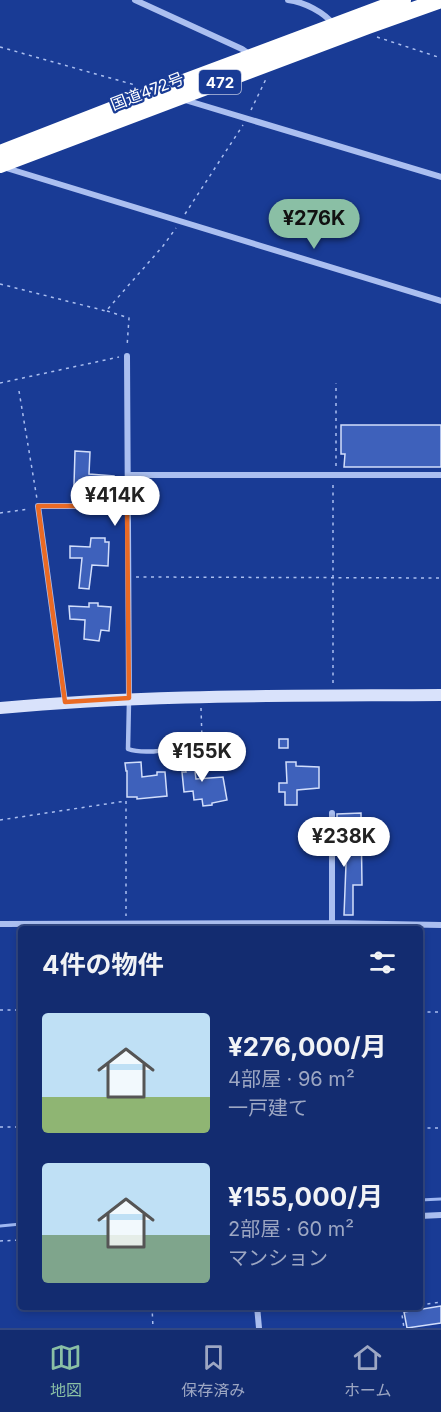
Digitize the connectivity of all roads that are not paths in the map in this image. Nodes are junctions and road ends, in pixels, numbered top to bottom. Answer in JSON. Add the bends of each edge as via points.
{"nodes":[{"id":1,"x":135,"y":0,"type":"edge"},
{"id":2,"x":288,"y":0,"type":"edge"},
{"id":3,"x":403,"y":0,"type":"edge"},
{"id":4,"x":441,"y":0,"type":"edge"},
{"id":5,"x":297,"y":1,"type":"edge"},
{"id":6,"x":334,"y":25,"type":"junction"},
{"id":7,"x":252,"y":56,"type":"junction"},
{"id":8,"x":179,"y":98,"type":"junction"},
{"id":9,"x":0,"y":153,"type":"edge"},
{"id":10,"x":0,"y":166,"type":"edge"},
{"id":11,"x":441,"y":177,"type":"edge"},
{"id":12,"x":441,"y":301,"type":"edge"},
{"id":13,"x":127,"y":356,"type":"road end"},
{"id":14,"x":128,"y":476,"type":"junction"},
{"id":15,"x":441,"y":476,"type":"edge"},
{"id":16,"x":127,"y":506,"type":"junction"},
{"id":17,"x":441,"y":695,"type":"edge"},
{"id":18,"x":129,"y":698,"type":"junction"},
{"id":19,"x":65,"y":702,"type":"junction"},
{"id":20,"x":0,"y":708,"type":"edge"},
{"id":21,"x":202,"y":745,"type":"road end"},
{"id":22,"x":332,"y":813,"type":"dead end"},
{"id":23,"x":0,"y":924,"type":"edge"},
{"id":24,"x":441,"y":925,"type":"edge"},
{"id":25,"x":332,"y":926,"type":"edge"},
{"id":26,"x":441,"y":1215,"type":"edge"},
{"id":27,"x":423,"y":1216,"type":"edge"},
{"id":28,"x":258,"y":1310,"type":"edge"},
{"id":29,"x":260,"y":1328,"type":"edge"}],
"edges":[{"from":1,"to":7,"type":"street"},
{"from":2,"to":5,"type":"street"},
{"from":3,"to":6,"type":"highway","name":"国道472号","number":"472"},
{"from":4,"to":8,"type":"highway","name":"国道472号","number":"472"},
{"from":5,"to":6,"type":"street","via":[[328,17]]},
{"from":6,"to":7,"type":"highway","name":"国道472号","number":"472"},
{"from":7,"to":9,"type":"highway","name":"国道472号","number":"472"},
{"from":8,"to":10,"type":"highway","name":"国道472号","number":"472"},
{"from":8,"to":11,"type":"street"},
{"from":10,"to":12,"type":"street"},
{"from":13,"to":14,"type":"street"},
{"from":14,"to":15,"type":"street"},
{"from":14,"to":16,"type":"street"},
{"from":16,"to":18,"type":"street"},
{"from":16,"to":19,"type":"street","via":[[38,507]]},
{"from":17,"to":18,"type":"street"},
{"from":18,"to":19,"type":"street"},
{"from":18,"to":21,"type":"lane","via":[[128,749],[147,752]]},
{"from":19,"to":20,"type":"street"},
{"from":22,"to":25,"type":"street"},
{"from":23,"to":25,"type":"street"},
{"from":24,"to":25,"type":"street"},
{"from":26,"to":27,"type":"street"},
{"from":28,"to":29,"type":"street"}]}
